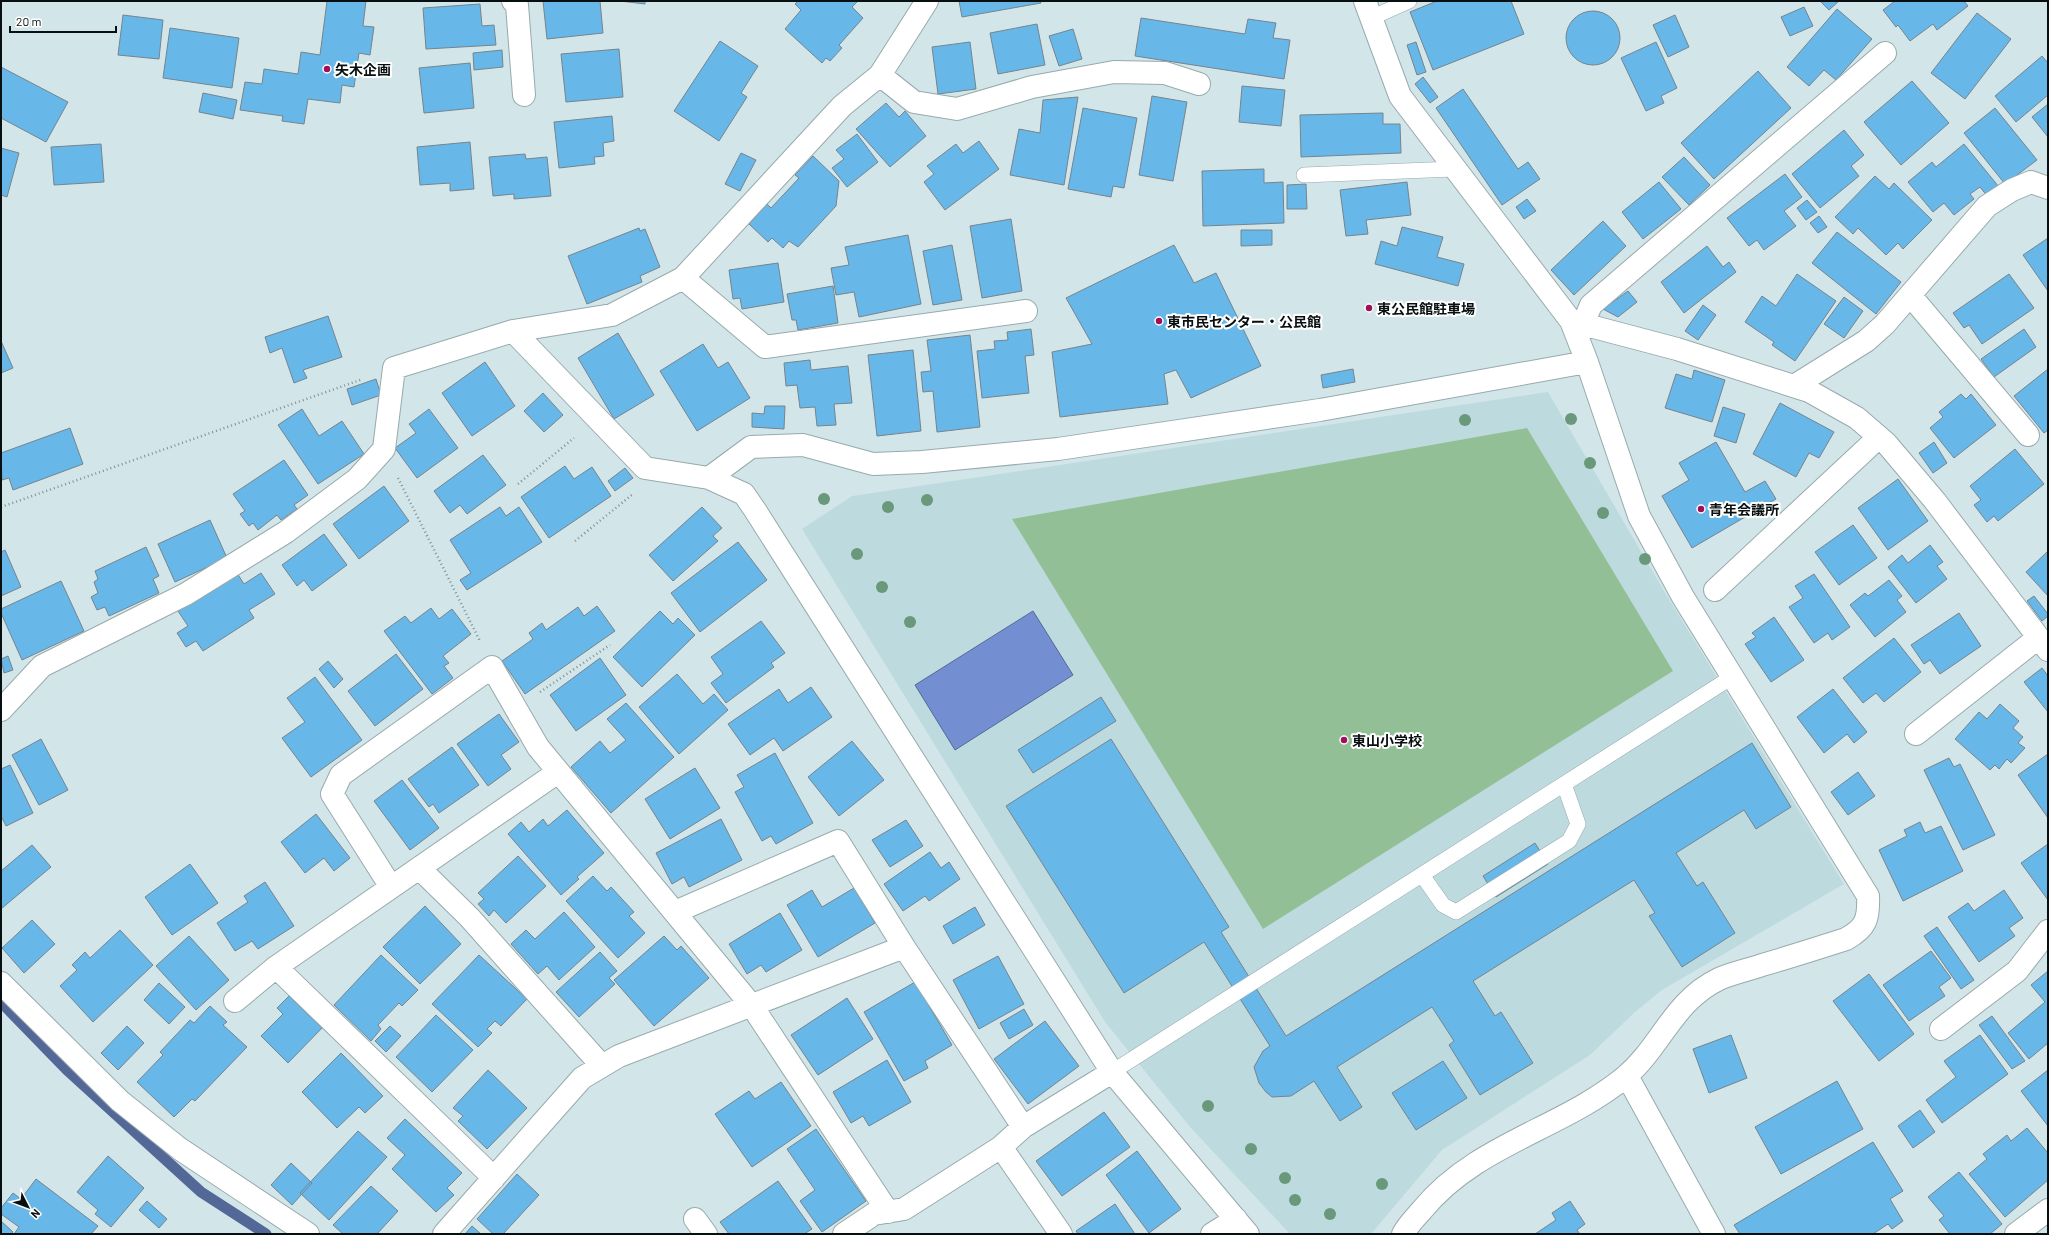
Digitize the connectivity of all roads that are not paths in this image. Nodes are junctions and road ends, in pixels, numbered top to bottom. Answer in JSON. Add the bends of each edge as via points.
{"nodes":[{"id":1,"x":513,"y":1,"type":"edge"},
{"id":2,"x":927,"y":1,"type":"edge"},
{"id":3,"x":1409,"y":1,"type":"edge"},
{"id":4,"x":1368,"y":10,"type":"edge"},
{"id":5,"x":1885,"y":53,"type":"dead end"},
{"id":6,"x":880,"y":76,"type":"junction"},
{"id":7,"x":1199,"y":84,"type":"dead end"},
{"id":8,"x":524,"y":95,"type":"dead end"},
{"id":9,"x":1454,"y":169,"type":"junction"},
{"id":10,"x":1304,"y":175,"type":"dead end"},
{"id":11,"x":2048,"y":188,"type":"edge"},
{"id":12,"x":683,"y":278,"type":"junction"},
{"id":13,"x":1910,"y":295,"type":"junction"},
{"id":14,"x":1026,"y":311,"type":"dead end"},
{"id":15,"x":1577,"y":323,"type":"junction"},
{"id":16,"x":513,"y":332,"type":"junction"},
{"id":17,"x":1587,"y":362,"type":"junction"},
{"id":18,"x":1794,"y":386,"type":"junction"},
{"id":19,"x":2028,"y":435,"type":"dead end"},
{"id":20,"x":1879,"y":437,"type":"junction"},
{"id":21,"x":708,"y":478,"type":"junction"},
{"id":22,"x":1715,"y":590,"type":"dead end"},
{"id":23,"x":2043,"y":644,"type":"edge"},
{"id":24,"x":1732,"y":676,"type":"junction"},
{"id":25,"x":1,"y":710,"type":"edge"},
{"id":26,"x":1916,"y":734,"type":"dead end"},
{"id":27,"x":558,"y":772,"type":"junction"},
{"id":28,"x":1564,"y":784,"type":"junction"},
{"id":29,"x":419,"y":868,"type":"junction"},
{"id":30,"x":1422,"y":875,"type":"junction"},
{"id":31,"x":391,"y":887,"type":"junction"},
{"id":32,"x":675,"y":912,"type":"junction"},
{"id":33,"x":2048,"y":931,"type":"edge"},
{"id":34,"x":904,"y":947,"type":"junction"},
{"id":35,"x":276,"y":967,"type":"junction"},
{"id":36,"x":1,"y":983,"type":"edge"},
{"id":37,"x":235,"y":1001,"type":"dead end"},
{"id":38,"x":752,"y":1006,"type":"junction"},
{"id":39,"x":1941,"y":1029,"type":"dead end"},
{"id":40,"x":602,"y":1066,"type":"junction"},
{"id":41,"x":1112,"y":1072,"type":"junction"},
{"id":42,"x":1626,"y":1076,"type":"junction"},
{"id":43,"x":1023,"y":1126,"type":"junction"},
{"id":44,"x":1001,"y":1147,"type":"junction"},
{"id":45,"x":494,"y":1178,"type":"junction"},
{"id":46,"x":2048,"y":1210,"type":"edge"},
{"id":47,"x":888,"y":1212,"type":"junction"},
{"id":48,"x":1242,"y":1227,"type":"edge"},
{"id":49,"x":308,"y":1234,"type":"edge"},
{"id":50,"x":444,"y":1234,"type":"edge"},
{"id":51,"x":844,"y":1234,"type":"edge"},
{"id":52,"x":1061,"y":1234,"type":"edge"},
{"id":53,"x":1212,"y":1234,"type":"edge"},
{"id":54,"x":1403,"y":1234,"type":"edge"},
{"id":55,"x":1714,"y":1234,"type":"edge"},
{"id":56,"x":2016,"y":1234,"type":"edge"}],
"edges":[{"from":1,"to":8,"type":"street","via":[[517,5]]},
{"from":2,"to":6,"type":"street"},
{"from":3,"to":4,"type":"lane"},
{"from":4,"to":9,"type":"street","via":[[1400,96]]},
{"from":5,"to":15,"type":"street","via":[[1591,305]]},
{"from":6,"to":7,"type":"street","via":[[914,102],[957,110],[1032,87],[1114,72],[1165,73]]},
{"from":6,"to":12,"type":"street","via":[[842,106]]},
{"from":9,"to":10,"type":"lane"},
{"from":9,"to":15,"type":"street"},
{"from":11,"to":13,"type":"street","via":[[2030,182],[1987,206]]},
{"from":12,"to":14,"type":"street","via":[[765,347]]},
{"from":12,"to":16,"type":"street","via":[[612,315]]},
{"from":13,"to":18,"type":"street","via":[[1866,341]]},
{"from":13,"to":19,"type":"street"},
{"from":15,"to":17,"type":"street"},
{"from":15,"to":18,"type":"street","via":[[1677,349]]},
{"from":16,"to":21,"type":"street","via":[[645,468]]},
{"from":16,"to":25,"type":"street","via":[[394,368],[384,449],[357,479],[286,532],[186,594],[42,666]]},
{"from":17,"to":21,"type":"street","via":[[1320,410],[1058,449],[873,464],[803,446],[751,447]]},
{"from":17,"to":24,"type":"street","via":[[1639,516],[1683,597]]},
{"from":18,"to":20,"type":"street","via":[[1809,391],[1857,418]]},
{"from":20,"to":22,"type":"street"},
{"from":20,"to":23,"type":"street","via":[[1935,500]]},
{"from":21,"to":41,"type":"street","via":[[744,494],[755,510]]},
{"from":23,"to":26,"type":"street"},
{"from":24,"to":28,"type":"lane"},
{"from":24,"to":42,"type":"street","via":[[1868,896],[1869,912],[1862,928],[1846,940],[1726,977],[1690,998],[1642,1060]]},
{"from":27,"to":29,"type":"street"},
{"from":27,"to":31,"type":"street","via":[[538,747],[492,667],[341,775],[332,794]]},
{"from":27,"to":32,"type":"street"},
{"from":28,"to":30,"type":"lane"},
{"from":28,"to":30,"type":"lane","via":[[1578,824],[1570,841],[1456,912],[1443,905]]},
{"from":29,"to":31,"type":"street"},
{"from":29,"to":40,"type":"street","via":[[470,917]]},
{"from":30,"to":41,"type":"lane"},
{"from":31,"to":35,"type":"street"},
{"from":32,"to":34,"type":"street","via":[[838,840]]},
{"from":32,"to":38,"type":"street"},
{"from":33,"to":39,"type":"street","via":[[2017,972]]},
{"from":34,"to":38,"type":"street"},
{"from":34,"to":43,"type":"street"},
{"from":35,"to":37,"type":"street"},
{"from":35,"to":45,"type":"street"},
{"from":36,"to":49,"type":"street","via":[[120,1101],[180,1149]]},
{"from":38,"to":40,"type":"street","via":[[618,1056]]},
{"from":38,"to":47,"type":"street"},
{"from":40,"to":45,"type":"street","via":[[582,1078]]},
{"from":41,"to":43,"type":"street"},
{"from":41,"to":48,"type":"street"},
{"from":42,"to":54,"type":"street","via":[[1585,1105],[1507,1144],[1470,1167],[1438,1192]]},
{"from":42,"to":55,"type":"street"},
{"from":43,"to":44,"type":"street"},
{"from":44,"to":47,"type":"street","via":[[904,1209]]},
{"from":44,"to":52,"type":"street"},
{"from":45,"to":50,"type":"street"},
{"from":46,"to":56,"type":"street"},
{"from":47,"to":51,"type":"street","via":[[874,1214]]},
{"from":48,"to":53,"type":"street"}]}
